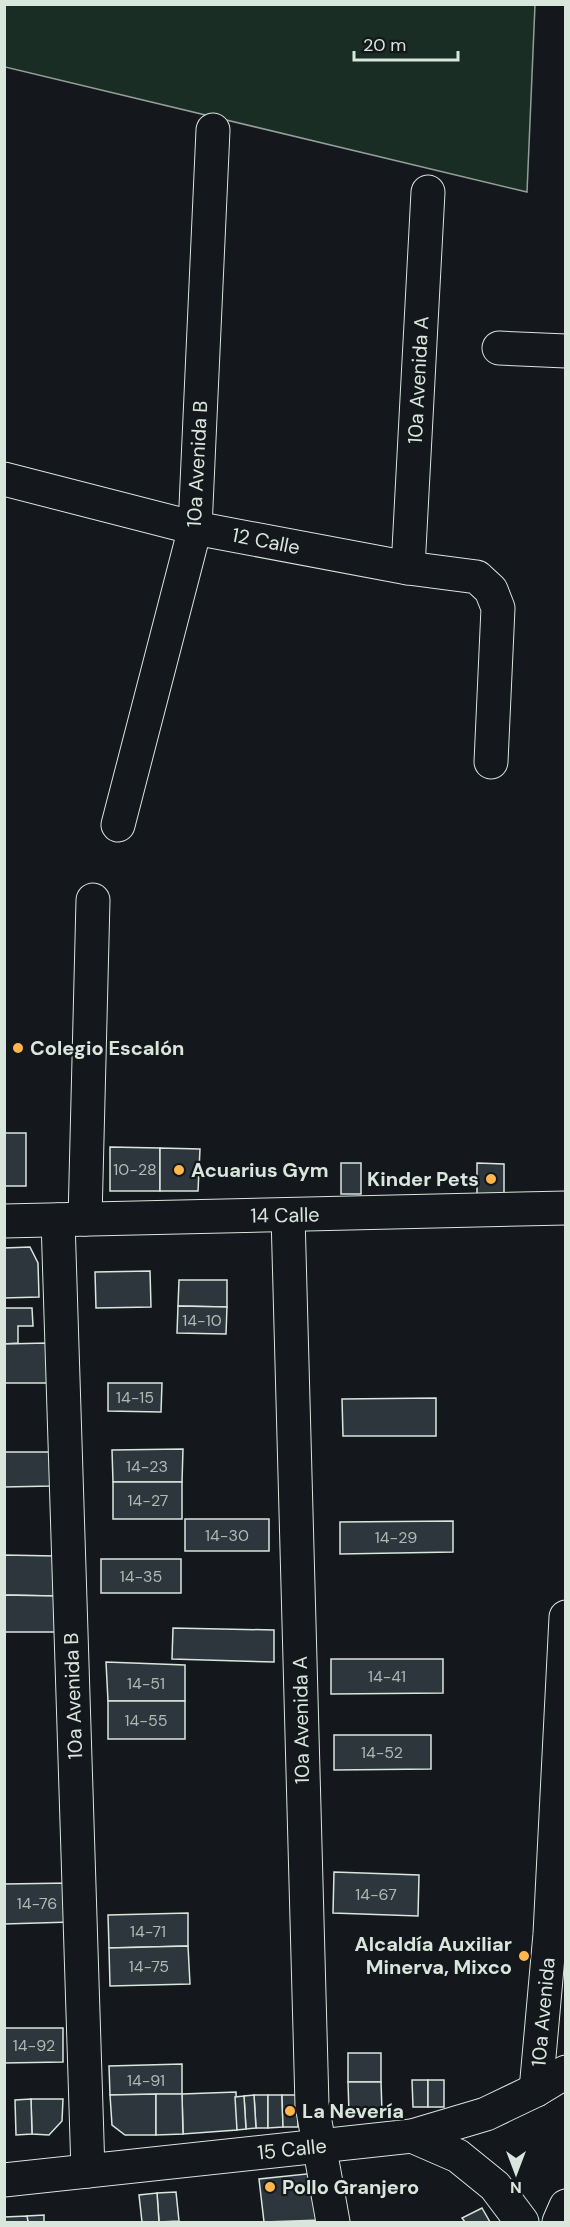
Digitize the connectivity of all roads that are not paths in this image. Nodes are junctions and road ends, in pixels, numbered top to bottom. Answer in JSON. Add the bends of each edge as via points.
{"nodes":[{"id":1,"x":213,"y":130,"type":"dead end"},
{"id":2,"x":428,"y":192,"type":"dead end"},
{"id":3,"x":499,"y":348,"type":"dead end"},
{"id":4,"x":566,"y":351,"type":"edge"},
{"id":5,"x":4,"y":479,"type":"edge"},
{"id":6,"x":195,"y":528,"type":"junction"},
{"id":7,"x":408,"y":568,"type":"junction"},
{"id":8,"x":490,"y":762,"type":"dead end"},
{"id":9,"x":118,"y":825,"type":"dead end"},
{"id":10,"x":93,"y":900,"type":"dead end"},
{"id":11,"x":566,"y":1208,"type":"edge"},
{"id":12,"x":288,"y":1215,"type":"junction"},
{"id":13,"x":72,"y":1219,"type":"junction"},
{"id":14,"x":4,"y":1221,"type":"edge"},
{"id":15,"x":566,"y":1617,"type":"edge"},
{"id":16,"x":550,"y":1934,"type":"junction"},
{"id":17,"x":566,"y":1966,"type":"edge"},
{"id":18,"x":566,"y":2072,"type":"edge"},
{"id":19,"x":536,"y":2090,"type":"junction"},
{"id":20,"x":412,"y":2136,"type":"junction"},
{"id":21,"x":319,"y":2146,"type":"junction"},
{"id":22,"x":88,"y":2171,"type":"junction"},
{"id":23,"x":4,"y":2180,"type":"edge"},
{"id":24,"x":566,"y":2206,"type":"edge"},
{"id":25,"x":333,"y":2223,"type":"edge"},
{"id":26,"x":522,"y":2223,"type":"edge"},
{"id":27,"x":559,"y":2223,"type":"edge"}],
"edges":[{"from":1,"to":6,"type":"street","name":"10a Avenida B"},
{"from":2,"to":7,"type":"street","name":"10a Avenida A"},
{"from":3,"to":4,"type":"street"},
{"from":5,"to":6,"type":"street","name":"12 Calle"},
{"from":6,"to":7,"type":"street","name":"12 Calle"},
{"from":6,"to":9,"type":"street","name":"10a Avenida B"},
{"from":7,"to":8,"type":"street","name":"12 Calle","via":[[477,577],[491,590],[498,608]]},
{"from":10,"to":13,"type":"street","name":"10a Avenida B"},
{"from":11,"to":12,"type":"street","name":"14 Calle"},
{"from":12,"to":13,"type":"street","name":"14 Calle"},
{"from":12,"to":21,"type":"street","name":"10a Avenida A","via":[[312,2105]]},
{"from":13,"to":14,"type":"street","name":"14 Calle"},
{"from":13,"to":22,"type":"street","name":"10a Avenida B"},
{"from":15,"to":16,"type":"street","name":"10a Avenida"},
{"from":16,"to":17,"type":"street","name":"10a Avenida"},
{"from":16,"to":19,"type":"street","name":"10a Avenida"},
{"from":18,"to":19,"type":"street","name":"15 Calle"},
{"from":19,"to":20,"type":"street","name":"15 Calle","via":[[486,2114]]},
{"from":20,"to":21,"type":"street","name":"15 Calle"},
{"from":20,"to":26,"type":"street","via":[[458,2156],[495,2186]]},
{"from":21,"to":22,"type":"street","name":"15 Calle"},
{"from":21,"to":25,"type":"street","name":"10a Avenida A"},
{"from":22,"to":23,"type":"street","name":"15 Calle"},
{"from":24,"to":27,"type":"street"}]}
